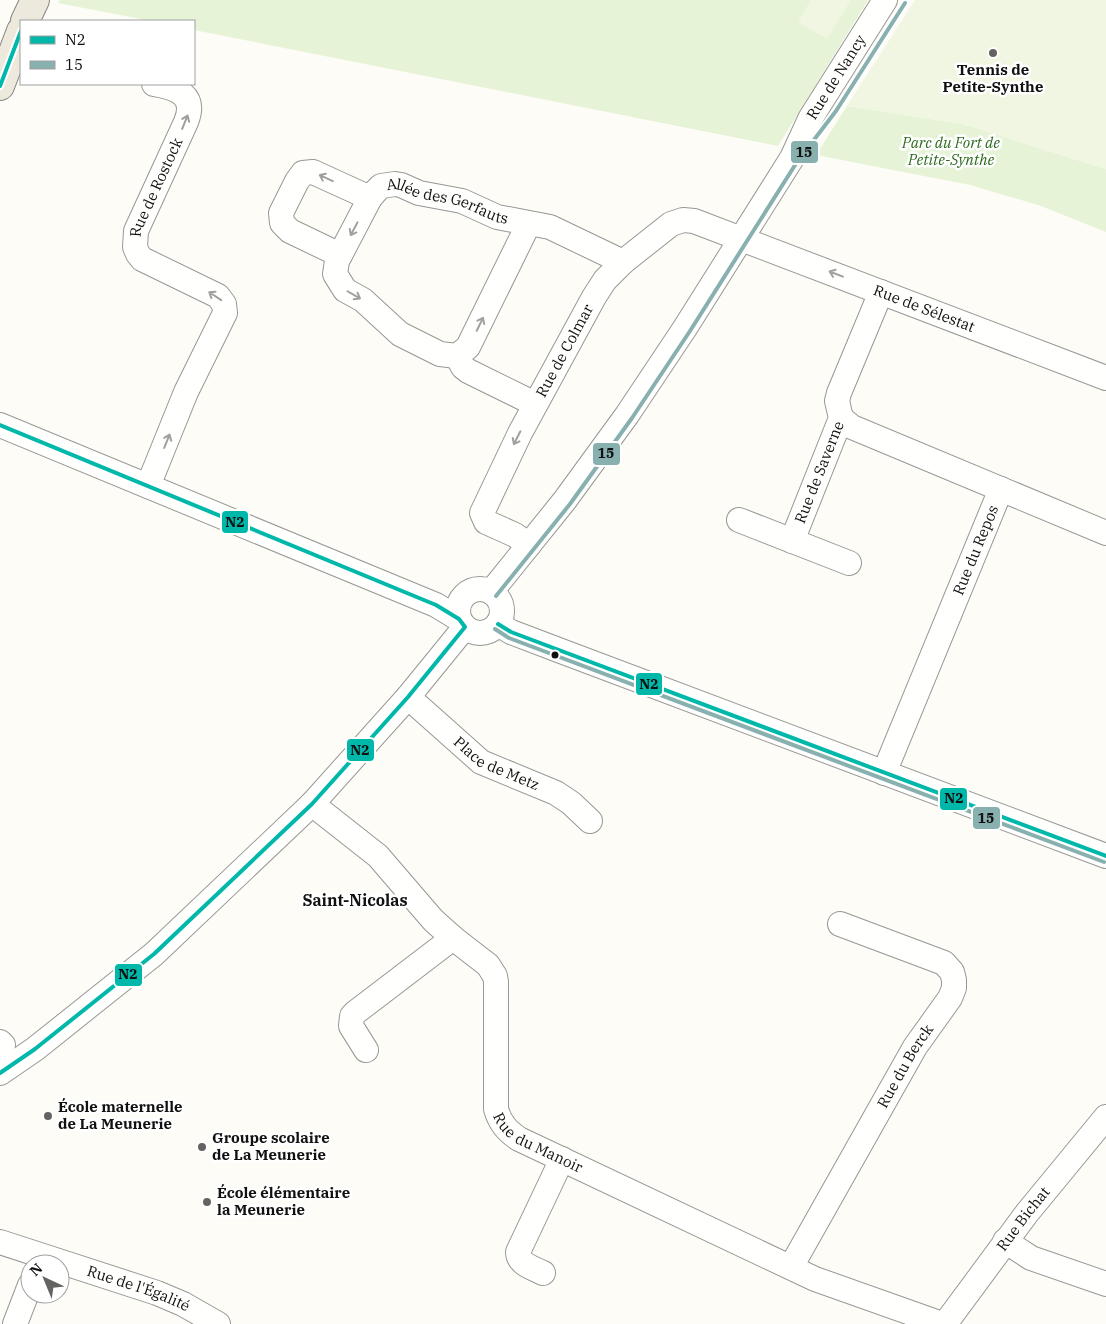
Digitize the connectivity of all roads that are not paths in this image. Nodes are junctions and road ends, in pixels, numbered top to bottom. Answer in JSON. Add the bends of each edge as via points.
{"nodes":[{"id":1,"x":35,"y":0,"type":"edge"},
{"id":2,"x":885,"y":0,"type":"edge"},
{"id":3,"x":900,"y":0,"type":"edge"},
{"id":4,"x":25,"y":20,"type":"edge"},
{"id":5,"x":18,"y":47,"type":"edge"},
{"id":6,"x":157,"y":85,"type":"edge"},
{"id":7,"x":0,"y":86,"type":"edge"},
{"id":8,"x":792,"y":158,"type":"junction"},
{"id":9,"x":370,"y":198,"type":"junction"},
{"id":10,"x":529,"y":223,"type":"junction"},
{"id":11,"x":741,"y":239,"type":"junction"},
{"id":12,"x":340,"y":256,"type":"junction"},
{"id":13,"x":624,"y":262,"type":"junction"},
{"id":14,"x":881,"y":292,"type":"junction"},
{"id":15,"x":457,"y":356,"type":"junction"},
{"id":16,"x":1106,"y":378,"type":"edge"},
{"id":17,"x":535,"y":404,"type":"junction"},
{"id":18,"x":841,"y":418,"type":"junction"},
{"id":19,"x":0,"y":425,"type":"edge"},
{"id":20,"x":148,"y":486,"type":"junction"},
{"id":21,"x":1001,"y":489,"type":"junction"},
{"id":22,"x":739,"y":520,"type":"dead end"},
{"id":23,"x":1106,"y":533,"type":"edge"},
{"id":24,"x":792,"y":541,"type":"junction"},
{"id":25,"x":529,"y":545,"type":"junction"},
{"id":26,"x":848,"y":564,"type":"dead end"},
{"id":27,"x":491,"y":592,"type":"junction"},
{"id":28,"x":462,"y":623,"type":"junction"},
{"id":29,"x":498,"y":624,"type":"junction"},
{"id":30,"x":408,"y":697,"type":"junction"},
{"id":31,"x":884,"y":773,"type":"junction"},
{"id":32,"x":312,"y":804,"type":"junction"},
{"id":33,"x":590,"y":821,"type":"dead end"},
{"id":34,"x":1106,"y":856,"type":"edge"},
{"id":35,"x":840,"y":924,"type":"dead end"},
{"id":36,"x":453,"y":938,"type":"junction"},
{"id":37,"x":0,"y":1042,"type":"edge"},
{"id":38,"x":0,"y":1047,"type":"edge"},
{"id":39,"x":366,"y":1050,"type":"dead end"},
{"id":40,"x":0,"y":1073,"type":"edge"},
{"id":41,"x":1106,"y":1117,"type":"edge"},
{"id":42,"x":562,"y":1159,"type":"junction"},
{"id":43,"x":0,"y":1242,"type":"edge"},
{"id":44,"x":1005,"y":1242,"type":"junction"},
{"id":45,"x":28,"y":1254,"type":"edge"},
{"id":46,"x":791,"y":1267,"type":"junction"},
{"id":47,"x":70,"y":1268,"type":"edge"},
{"id":48,"x":543,"y":1273,"type":"dead end"},
{"id":49,"x":1106,"y":1284,"type":"edge"},
{"id":50,"x":22,"y":1304,"type":"edge"},
{"id":51,"x":15,"y":1324,"type":"edge"},
{"id":52,"x":218,"y":1324,"type":"edge"},
{"id":53,"x":944,"y":1324,"type":"edge"}],
"edges":[{"from":1,"to":4,"type":"main road"},
{"from":2,"to":8,"type":"street","name":"Rue de Nancy","via":[[810,119]]},
{"from":3,"to":8,"type":"street","name":"Rue de Nancy","via":[[831,108]]},
{"from":5,"to":7,"type":"main road"},
{"from":20,"to":6,"type":"street","name":"Rue de Rostock","one_way":true,"via":[[186,392],[225,313],[224,304],[218,296],[145,261],[136,251],[136,231],[190,110],[187,100],[178,91]]},
{"from":8,"to":11,"type":"street","name":"Rue de Nancy"},
{"from":9,"to":10,"type":"street","name":"Allée des Gerfauts","via":[[381,186],[395,184],[419,193],[462,201],[497,217]]},
{"from":9,"to":12,"type":"street","name":"Allée des Gerfauts","one_way":true},
{"from":9,"to":12,"type":"street","name":"Allée des Gerfauts","one_way":true,"via":[[313,172],[303,173],[297,181],[281,213],[282,223],[290,231]]},
{"from":10,"to":13,"type":"street","name":"Allée des Gerfauts","via":[[550,227]]},
{"from":15,"to":10,"type":"street","name":"Allée des Gerfauts","one_way":true,"via":[[468,348]]},
{"from":11,"to":13,"type":"street","name":"Rue de Colmar","via":[[694,221],[682,220],[671,224]]},
{"from":14,"to":11,"type":"street","name":"Rue de Sélestat","one_way":true},
{"from":11,"to":25,"type":"street","name":"Rue de Nancy","via":[[637,400]]},
{"from":12,"to":15,"type":"street","name":"Allée des Gerfauts","one_way":true,"via":[[335,274],[345,290],[363,300],[400,334],[440,354]]},
{"from":13,"to":17,"type":"street","name":"Rue de Colmar","via":[[600,287]]},
{"from":14,"to":16,"type":"street","name":"Rue de Sélestat"},
{"from":14,"to":18,"type":"street","name":"Rue de Saverne","via":[[839,393]]},
{"from":15,"to":17,"type":"street","via":[[468,372]]},
{"from":17,"to":25,"type":"street","name":"Rue de Colmar","one_way":true,"via":[[482,513],[486,522]]},
{"from":18,"to":21,"type":"street","name":"Rue du Repos","via":[[852,427]]},
{"from":18,"to":24,"type":"street","name":"Rue de Saverne"},
{"from":19,"to":20,"type":"street"},
{"from":20,"to":28,"type":"street","via":[[436,605]]},
{"from":21,"to":23,"type":"street"},
{"from":21,"to":31,"type":"street","name":"Rue du Repos"},
{"from":22,"to":24,"type":"street","name":"Rue de Saverne"},
{"from":24,"to":26,"type":"street","name":"Rue de Saverne"},
{"from":25,"to":27,"type":"street","name":"Rue de Nancy"},
{"from":27,"to":28,"type":"street","via":[[479,589],[465,594],[458,610]]},
{"from":27,"to":29,"type":"street","via":[[498,598],[502,609]]},
{"from":28,"to":29,"type":"street","via":[[472,632],[481,633]]},
{"from":28,"to":30,"type":"street"},
{"from":29,"to":31,"type":"street","via":[[511,632]]},
{"from":30,"to":32,"type":"street"},
{"from":30,"to":33,"type":"street","name":"Place de Metz","via":[[481,762],[556,793]]},
{"from":31,"to":34,"type":"street"},
{"from":32,"to":36,"type":"street","name":"Rue du Manoir","via":[[378,856]]},
{"from":32,"to":40,"type":"street","via":[[149,958]]},
{"from":35,"to":46,"type":"street","name":"Rue du Berck","via":[[944,963],[952,972],[954,984],[950,998],[911,1053]]},
{"from":36,"to":39,"type":"street","via":[[352,1016],[351,1026]]},
{"from":36,"to":42,"type":"street","name":"Rue du Manoir","via":[[483,960],[495,976],[496,1103],[500,1121],[514,1136]]},
{"from":37,"to":38,"type":"street","via":[[3,1045]]},
{"from":41,"to":44,"type":"street","name":"Rue Bichat"},
{"from":42,"to":46,"type":"street","name":"Rue du Manoir"},
{"from":42,"to":48,"type":"street","via":[[518,1252],[522,1262]]},
{"from":43,"to":45,"type":"street","name":"Rue de l'Égalité"},
{"from":44,"to":49,"type":"street","via":[[1031,1258]]},
{"from":44,"to":53,"type":"street","name":"Rue Bichat"},
{"from":46,"to":53,"type":"street","name":"Rue du Manoir","via":[[838,1289]]},
{"from":47,"to":52,"type":"street","name":"Rue de l'Égalité","via":[[157,1293]]},
{"from":50,"to":51,"type":"street"}]}
